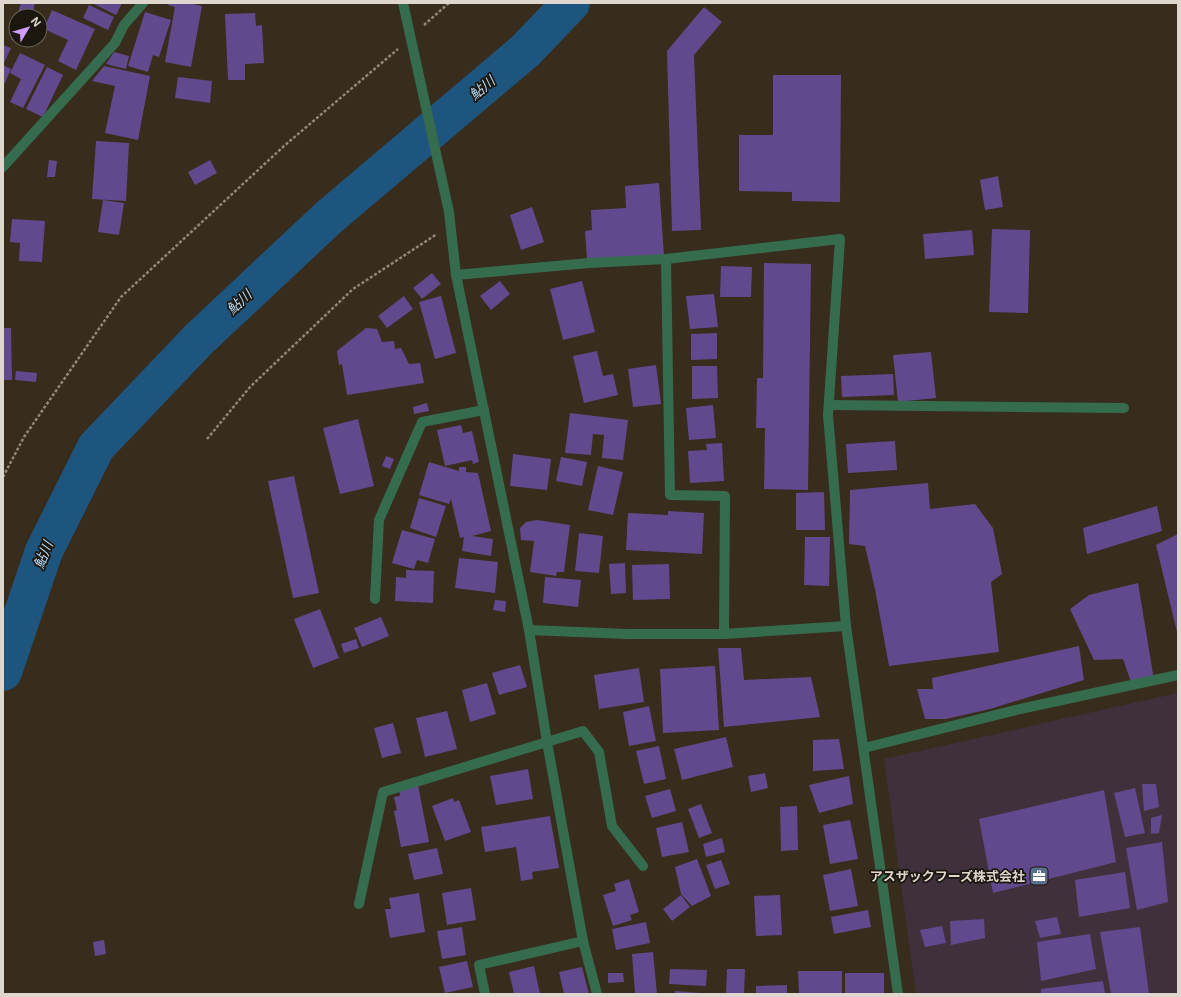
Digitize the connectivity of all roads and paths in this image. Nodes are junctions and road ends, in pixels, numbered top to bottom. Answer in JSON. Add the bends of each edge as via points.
{"nodes":[{"id":1,"x":143,"y":3,"type":"edge"},
{"id":2,"x":403,"y":3,"type":"edge"},
{"id":3,"x":449,"y":3,"type":"edge"},
{"id":4,"x":411,"y":38,"type":"junction"},
{"id":5,"x":3,"y":167,"type":"edge"},
{"id":6,"x":450,"y":225,"type":"junction"},
{"id":7,"x":666,"y":259,"type":"junction"},
{"id":8,"x":456,"y":275,"type":"junction"},
{"id":9,"x":829,"y":405,"type":"junction"},
{"id":10,"x":1124,"y":408,"type":"dead end"},
{"id":11,"x":484,"y":410,"type":"junction"},
{"id":12,"x":207,"y":439,"type":"dead end"},
{"id":13,"x":3,"y":477,"type":"edge"},
{"id":14,"x":375,"y":599,"type":"dead end"},
{"id":15,"x":846,"y":626,"type":"junction"},
{"id":16,"x":529,"y":630,"type":"junction"},
{"id":17,"x":724,"y":634,"type":"junction"},
{"id":18,"x":1178,"y":675,"type":"edge"},
{"id":19,"x":547,"y":742,"type":"junction"},
{"id":20,"x":864,"y":748,"type":"junction"},
{"id":21,"x":644,"y":866,"type":"dead end"},
{"id":22,"x":359,"y":904,"type":"dead end"},
{"id":23,"x":583,"y":941,"type":"junction"},
{"id":24,"x":485,"y":994,"type":"edge"},
{"id":25,"x":596,"y":994,"type":"edge"},
{"id":26,"x":898,"y":994,"type":"edge"}],
"edges":[{"from":1,"to":5,"type":"street","via":[[124,25],[116,43]]},
{"from":2,"to":4,"type":"street"},
{"from":3,"to":4,"type":"path"},
{"from":4,"to":6,"type":"street"},
{"from":4,"to":13,"type":"path","via":[[284,146],[121,297],[24,436]]},
{"from":6,"to":8,"type":"street"},
{"from":6,"to":12,"type":"path","via":[[353,290],[250,387]]},
{"from":7,"to":8,"type":"street"},
{"from":7,"to":9,"type":"street","via":[[840,239]]},
{"from":7,"to":17,"type":"street","via":[[670,495],[725,496]]},
{"from":8,"to":11,"type":"street"},
{"from":9,"to":10,"type":"street"},
{"from":9,"to":15,"type":"street"},
{"from":11,"to":14,"type":"street","via":[[422,422],[379,520]]},
{"from":11,"to":16,"type":"street"},
{"from":15,"to":17,"type":"street"},
{"from":15,"to":20,"type":"street"},
{"from":16,"to":17,"type":"street"},
{"from":16,"to":19,"type":"street"},
{"from":18,"to":20,"type":"street","via":[[1020,709]]},
{"from":19,"to":21,"type":"street","via":[[583,731],[599,752],[612,826]]},
{"from":19,"to":22,"type":"street","via":[[384,792]]},
{"from":19,"to":23,"type":"street"},
{"from":20,"to":26,"type":"street"},
{"from":23,"to":24,"type":"street","via":[[479,965]]},
{"from":23,"to":25,"type":"street"}]}
